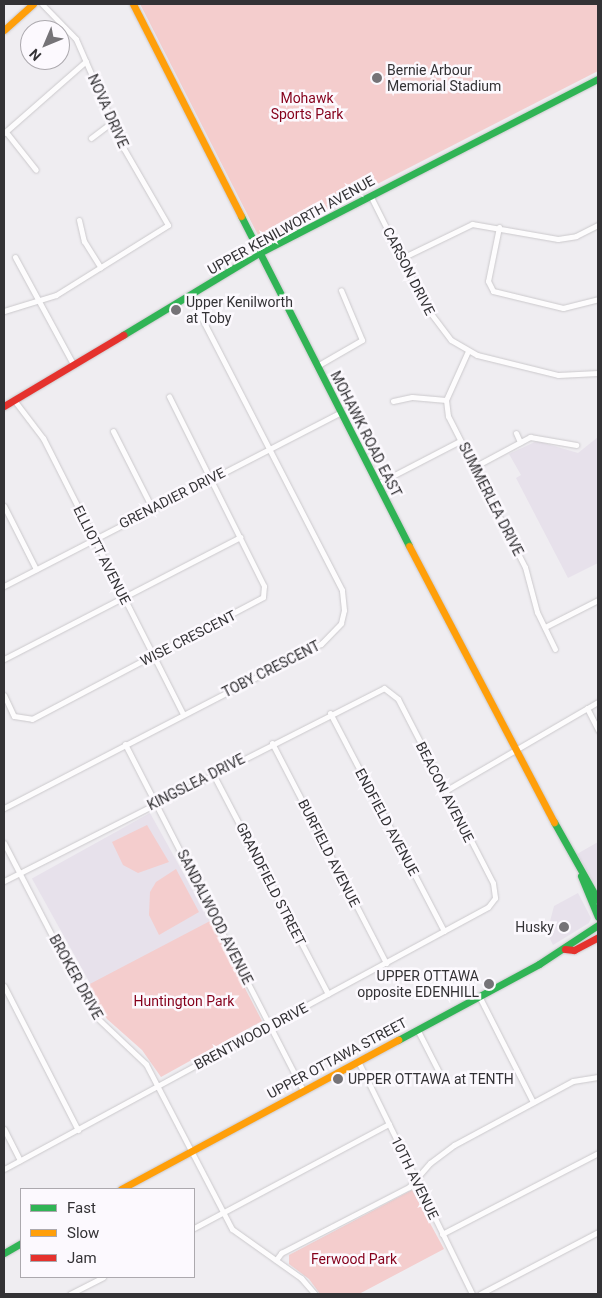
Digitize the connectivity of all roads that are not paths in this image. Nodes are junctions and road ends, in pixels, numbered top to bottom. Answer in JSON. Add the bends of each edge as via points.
{"nodes":[{"id":1,"x":33,"y":4,"type":"edge"},
{"id":2,"x":42,"y":4,"type":"edge"},
{"id":3,"x":133,"y":4,"type":"edge"},
{"id":4,"x":4,"y":30,"type":"edge"},
{"id":5,"x":86,"y":61,"type":"junction"},
{"id":6,"x":598,"y":79,"type":"edge"},
{"id":7,"x":112,"y":122,"type":"junction"},
{"id":8,"x":5,"y":133,"type":"edge"},
{"id":9,"x":91,"y":138,"type":"dead end"},
{"id":10,"x":36,"y":170,"type":"dead end"},
{"id":11,"x":370,"y":195,"type":"junction"},
{"id":12,"x":79,"y":220,"type":"dead end"},
{"id":13,"x":598,"y":225,"type":"edge"},
{"id":14,"x":499,"y":227,"type":"junction"},
{"id":15,"x":259,"y":253,"type":"junction"},
{"id":16,"x":15,"y":257,"type":"dead end"},
{"id":17,"x":402,"y":258,"type":"junction"},
{"id":18,"x":100,"y":267,"type":"junction"},
{"id":19,"x":340,"y":290,"type":"dead end"},
{"id":20,"x":190,"y":295,"type":"junction"},
{"id":21,"x":598,"y":299,"type":"edge"},
{"id":22,"x":37,"y":302,"type":"junction"},
{"id":23,"x":4,"y":311,"type":"edge"},
{"id":24,"x":468,"y":351,"type":"junction"},
{"id":25,"x":74,"y":364,"type":"junction"},
{"id":26,"x":317,"y":366,"type":"junction"},
{"id":27,"x":598,"y":373,"type":"edge"},
{"id":28,"x":169,"y":396,"type":"dead end"},
{"id":29,"x":14,"y":400,"type":"junction"},
{"id":30,"x":446,"y":400,"type":"junction"},
{"id":31,"x":393,"y":401,"type":"dead end"},
{"id":32,"x":4,"y":406,"type":"edge"},
{"id":33,"x":341,"y":412,"type":"junction"},
{"id":34,"x":113,"y":431,"type":"dead end"},
{"id":35,"x":516,"y":433,"type":"dead end"},
{"id":36,"x":460,"y":441,"type":"junction"},
{"id":37,"x":520,"y":442,"type":"junction"},
{"id":38,"x":576,"y":445,"type":"dead end"},
{"id":39,"x":269,"y":449,"type":"junction"},
{"id":40,"x":474,"y":467,"type":"junction"},
{"id":41,"x":211,"y":478,"type":"junction"},
{"id":42,"x":377,"y":484,"type":"junction"},
{"id":43,"x":4,"y":506,"type":"edge"},
{"id":44,"x":152,"y":508,"type":"junction"},
{"id":45,"x":240,"y":536,"type":"junction"},
{"id":46,"x":94,"y":538,"type":"junction"},
{"id":47,"x":36,"y":569,"type":"junction"},
{"id":48,"x":4,"y":586,"type":"edge"},
{"id":49,"x":124,"y":597,"type":"junction"},
{"id":50,"x":598,"y":600,"type":"edge"},
{"id":51,"x":545,"y":627,"type":"junction"},
{"id":52,"x":555,"y":649,"type":"dead end"},
{"id":53,"x":153,"y":656,"type":"junction"},
{"id":54,"x":4,"y":659,"type":"edge"},
{"id":55,"x":388,"y":689,"type":"joint"},
{"id":56,"x":4,"y":695,"type":"edge"},
{"id":57,"x":598,"y":702,"type":"edge"},
{"id":58,"x":587,"y":708,"type":"junction"},
{"id":59,"x":330,"y":713,"type":"junction"},
{"id":60,"x":183,"y":714,"type":"junction"},
{"id":61,"x":598,"y":730,"type":"edge"},
{"id":62,"x":272,"y":743,"type":"junction"},
{"id":63,"x":126,"y":744,"type":"junction"},
{"id":64,"x":515,"y":753,"type":"junction"},
{"id":65,"x":213,"y":774,"type":"junction"},
{"id":66,"x":445,"y":791,"type":"junction"},
{"id":67,"x":156,"y":803,"type":"junction"},
{"id":68,"x":4,"y":808,"type":"edge"},
{"id":69,"x":4,"y":842,"type":"edge"},
{"id":70,"x":20,"y":873,"type":"junction"},
{"id":71,"x":581,"y":874,"type":"junction"},
{"id":72,"x":4,"y":881,"type":"edge"},
{"id":73,"x":495,"y":898,"type":"joint"},
{"id":74,"x":598,"y":900,"type":"edge"},
{"id":75,"x":598,"y":917,"type":"edge"},
{"id":76,"x":598,"y":925,"type":"edge"},
{"id":77,"x":444,"y":931,"type":"junction"},
{"id":78,"x":598,"y":937,"type":"edge"},
{"id":79,"x":565,"y":949,"type":"junction"},
{"id":80,"x":386,"y":963,"type":"junction"},
{"id":81,"x":4,"y":986,"type":"edge"},
{"id":82,"x":328,"y":994,"type":"junction"},
{"id":83,"x":480,"y":996,"type":"junction"},
{"id":84,"x":270,"y":1026,"type":"junction"},
{"id":85,"x":417,"y":1029,"type":"junction"},
{"id":86,"x":358,"y":1061,"type":"junction"},
{"id":87,"x":440,"y":1074,"type":"dead end"},
{"id":88,"x":598,"y":1077,"type":"edge"},
{"id":89,"x":157,"y":1087,"type":"junction"},
{"id":90,"x":303,"y":1091,"type":"junction"},
{"id":91,"x":534,"y":1102,"type":"junction"},
{"id":92,"x":388,"y":1124,"type":"junction"},
{"id":93,"x":4,"y":1130,"type":"edge"},
{"id":94,"x":78,"y":1130,"type":"junction"},
{"id":95,"x":191,"y":1151,"type":"junction"},
{"id":96,"x":598,"y":1153,"type":"edge"},
{"id":97,"x":20,"y":1160,"type":"junction"},
{"id":98,"x":4,"y":1169,"type":"edge"},
{"id":99,"x":416,"y":1180,"type":"junction"},
{"id":100,"x":123,"y":1188,"type":"edge"},
{"id":101,"x":222,"y":1213,"type":"junction"},
{"id":102,"x":195,"y":1227,"type":"edge"},
{"id":103,"x":598,"y":1232,"type":"edge"},
{"id":104,"x":442,"y":1234,"type":"junction"},
{"id":105,"x":20,"y":1244,"type":"edge"},
{"id":106,"x":4,"y":1253,"type":"edge"},
{"id":107,"x":276,"y":1260,"type":"junction"},
{"id":108,"x":101,"y":1278,"type":"edge"},
{"id":109,"x":70,"y":1294,"type":"edge"},
{"id":110,"x":315,"y":1294,"type":"edge"},
{"id":111,"x":472,"y":1294,"type":"edge"},
{"id":112,"x":480,"y":1294,"type":"edge"}],
"edges":[{"from":1,"to":4,"type":"main road"},
{"from":2,"to":5,"type":"street","name":"NOVA DRIVE","via":[[76,39]]},
{"from":3,"to":15,"type":"main road","name":"MOHAWK ROAD EAST"},
{"from":5,"to":7,"type":"street","name":"NOVA DRIVE"},
{"from":5,"to":8,"type":"street"},
{"from":6,"to":11,"type":"main road","name":"UPPER KENILWORTH AVENUE"},
{"from":7,"to":9,"type":"street"},
{"from":7,"to":18,"type":"street","name":"NOVA DRIVE","via":[[168,225]]},
{"from":8,"to":10,"type":"street"},
{"from":11,"to":15,"type":"main road","name":"UPPER KENILWORTH AVENUE"},
{"from":11,"to":17,"type":"street","name":"CARSON DRIVE"},
{"from":12,"to":18,"type":"street","via":[[84,241]]},
{"from":13,"to":14,"type":"street","via":[[562,239]]},
{"from":14,"to":17,"type":"street","via":[[466,225]]},
{"from":14,"to":21,"type":"street","via":[[488,281],[493,291],[564,308]]},
{"from":15,"to":20,"type":"main road","name":"UPPER KENILWORTH AVENUE"},
{"from":15,"to":26,"type":"main road","name":"MOHAWK ROAD EAST"},
{"from":16,"to":22,"type":"street"},
{"from":17,"to":24,"type":"street","name":"CARSON DRIVE","via":[[433,320],[451,340]]},
{"from":18,"to":22,"type":"street","via":[[56,295]]},
{"from":19,"to":26,"type":"street","via":[[362,340]]},
{"from":20,"to":25,"type":"main road","name":"UPPER KENILWORTH AVENUE"},
{"from":20,"to":39,"type":"street","name":"TOBY CRESCENT"},
{"from":22,"to":23,"type":"street"},
{"from":22,"to":25,"type":"street"},
{"from":24,"to":27,"type":"street","name":"CARSON DRIVE","via":[[558,375]]},
{"from":24,"to":30,"type":"street"},
{"from":25,"to":29,"type":"main road","name":"UPPER KENILWORTH AVENUE"},
{"from":26,"to":33,"type":"main road","name":"MOHAWK ROAD EAST"},
{"from":28,"to":41,"type":"street","name":"WISE CRESCENT"},
{"from":29,"to":32,"type":"main road","name":"UPPER KENILWORTH AVENUE"},
{"from":29,"to":46,"type":"street","name":"ELLIOTT AVENUE","via":[[43,438]]},
{"from":30,"to":31,"type":"street","via":[[412,397]]},
{"from":30,"to":36,"type":"street","name":"SUMMERLEA DRIVE"},
{"from":33,"to":39,"type":"street","name":"GRENADIER DRIVE"},
{"from":33,"to":42,"type":"main road","name":"MOHAWK ROAD EAST"},
{"from":34,"to":44,"type":"street"},
{"from":35,"to":37,"type":"street"},
{"from":36,"to":40,"type":"street","name":"SUMMERLEA DRIVE"},
{"from":36,"to":42,"type":"street"},
{"from":37,"to":38,"type":"street","via":[[534,437]]},
{"from":37,"to":40,"type":"street"},
{"from":39,"to":41,"type":"street","name":"GRENADIER DRIVE"},
{"from":39,"to":60,"type":"street","name":"TOBY CRESCENT","via":[[342,590],[343,616],[326,640]]},
{"from":40,"to":51,"type":"street","name":"SUMMERLEA DRIVE","via":[[526,567]]},
{"from":41,"to":44,"type":"street","name":"GRENADIER DRIVE"},
{"from":41,"to":45,"type":"street","name":"WISE CRESCENT"},
{"from":42,"to":64,"type":"main road","name":"MOHAWK ROAD EAST"},
{"from":43,"to":47,"type":"street"},
{"from":44,"to":46,"type":"street","name":"GRENADIER DRIVE"},
{"from":45,"to":49,"type":"street"},
{"from":45,"to":53,"type":"street","name":"WISE CRESCENT","via":[[264,586],[263,597]]},
{"from":46,"to":47,"type":"street","name":"GRENADIER DRIVE"},
{"from":46,"to":49,"type":"street","name":"ELLIOTT AVENUE"},
{"from":47,"to":48,"type":"street","name":"GRENADIER DRIVE"},
{"from":49,"to":53,"type":"street","name":"ELLIOTT AVENUE"},
{"from":49,"to":54,"type":"street"},
{"from":50,"to":51,"type":"street"},
{"from":51,"to":52,"type":"street","name":"SUMMERLEA DRIVE"},
{"from":53,"to":56,"type":"street","name":"WISE CRESCENT","via":[[28,720],[14,716]]},
{"from":53,"to":60,"type":"street","name":"ELLIOTT AVENUE"},
{"from":55,"to":59,"type":"street","name":"KINGSLEA DRIVE","via":[[376,689]]},
{"from":55,"to":66,"type":"street","name":"BEACON AVENUE","via":[[397,696]]},
{"from":57,"to":58,"type":"street"},
{"from":58,"to":61,"type":"street"},
{"from":58,"to":64,"type":"street"},
{"from":59,"to":62,"type":"street","name":"KINGSLEA DRIVE"},
{"from":59,"to":77,"type":"street","name":"ENDFIELD AVENUE"},
{"from":60,"to":63,"type":"street","name":"TOBY CRESCENT"},
{"from":62,"to":65,"type":"street","name":"KINGSLEA DRIVE"},
{"from":62,"to":80,"type":"street","name":"BURFIELD AVENUE"},
{"from":63,"to":67,"type":"street","name":"SANDALWOOD AVENUE"},
{"from":63,"to":68,"type":"street","name":"TOBY CRESCENT"},
{"from":64,"to":66,"type":"street"},
{"from":64,"to":71,"type":"main road","name":"MOHAWK ROAD EAST"},
{"from":65,"to":67,"type":"street","name":"KINGSLEA DRIVE"},
{"from":65,"to":82,"type":"street","name":"GRANDFIELD STREET"},
{"from":66,"to":73,"type":"street","name":"BEACON AVENUE","via":[[492,883]]},
{"from":67,"to":70,"type":"street","name":"KINGSLEA DRIVE"},
{"from":67,"to":84,"type":"street","name":"SANDALWOOD AVENUE"},
{"from":69,"to":70,"type":"street","name":"BROKER DRIVE"},
{"from":70,"to":72,"type":"street","name":"KINGSLEA DRIVE"},
{"from":70,"to":89,"type":"street","name":"BROKER DRIVE","via":[[92,1013],[141,1058]]},
{"from":71,"to":74,"type":"main road","name":"MOHAWK ROAD EAST"},
{"from":71,"to":75,"type":"main road","name":"MOHAWK ROAD EAST"},
{"from":73,"to":77,"type":"street","name":"BRENTWOOD DRIVE","via":[[488,907]]},
{"from":76,"to":79,"type":"main road","name":"UPPER OTTAWA STREET","via":[[568,942]]},
{"from":77,"to":80,"type":"street","name":"BRENTWOOD DRIVE"},
{"from":78,"to":79,"type":"main road","name":"UPPER OTTAWA STREET","via":[[574,950]]},
{"from":79,"to":83,"type":"main road","name":"UPPER OTTAWA STREET"},
{"from":80,"to":82,"type":"street","name":"BRENTWOOD DRIVE"},
{"from":81,"to":94,"type":"street"},
{"from":82,"to":84,"type":"street","name":"BRENTWOOD DRIVE"},
{"from":83,"to":85,"type":"main road","name":"UPPER OTTAWA STREET"},
{"from":83,"to":91,"type":"street"},
{"from":84,"to":89,"type":"street","name":"BRENTWOOD DRIVE"},
{"from":84,"to":90,"type":"street","name":"SANDALWOOD AVENUE"},
{"from":85,"to":86,"type":"main road","name":"UPPER OTTAWA STREET"},
{"from":85,"to":87,"type":"street"},
{"from":86,"to":90,"type":"main road","name":"UPPER OTTAWA STREET"},
{"from":86,"to":92,"type":"street","name":"10TH AVENUE"},
{"from":88,"to":91,"type":"street","via":[[573,1081]]},
{"from":89,"to":94,"type":"street","name":"BRENTWOOD DRIVE"},
{"from":89,"to":95,"type":"street","name":"BROKER DRIVE"},
{"from":90,"to":95,"type":"main road","name":"UPPER OTTAWA STREET"},
{"from":91,"to":99,"type":"street","via":[[438,1155]]},
{"from":92,"to":99,"type":"street","name":"10TH AVENUE"},
{"from":92,"to":101,"type":"street"},
{"from":93,"to":97,"type":"street"},
{"from":94,"to":97,"type":"street","name":"BRENTWOOD DRIVE"},
{"from":95,"to":100,"type":"main road","name":"UPPER OTTAWA STREET"},
{"from":95,"to":101,"type":"street","name":"BROKER DRIVE"},
{"from":96,"to":104,"type":"street"},
{"from":97,"to":98,"type":"street","name":"BRENTWOOD DRIVE"},
{"from":99,"to":104,"type":"street","name":"10TH AVENUE"},
{"from":99,"to":107,"type":"street","via":[[409,1187],[280,1253]]},
{"from":101,"to":102,"type":"street"},
{"from":101,"to":107,"type":"street","name":"BROKER DRIVE","via":[[240,1237]]},
{"from":103,"to":112,"type":"street"},
{"from":104,"to":111,"type":"street","name":"10TH AVENUE"},
{"from":105,"to":106,"type":"main road"},
{"from":107,"to":110,"type":"street","name":"BROKER DRIVE"},
{"from":108,"to":109,"type":"street"}]}
